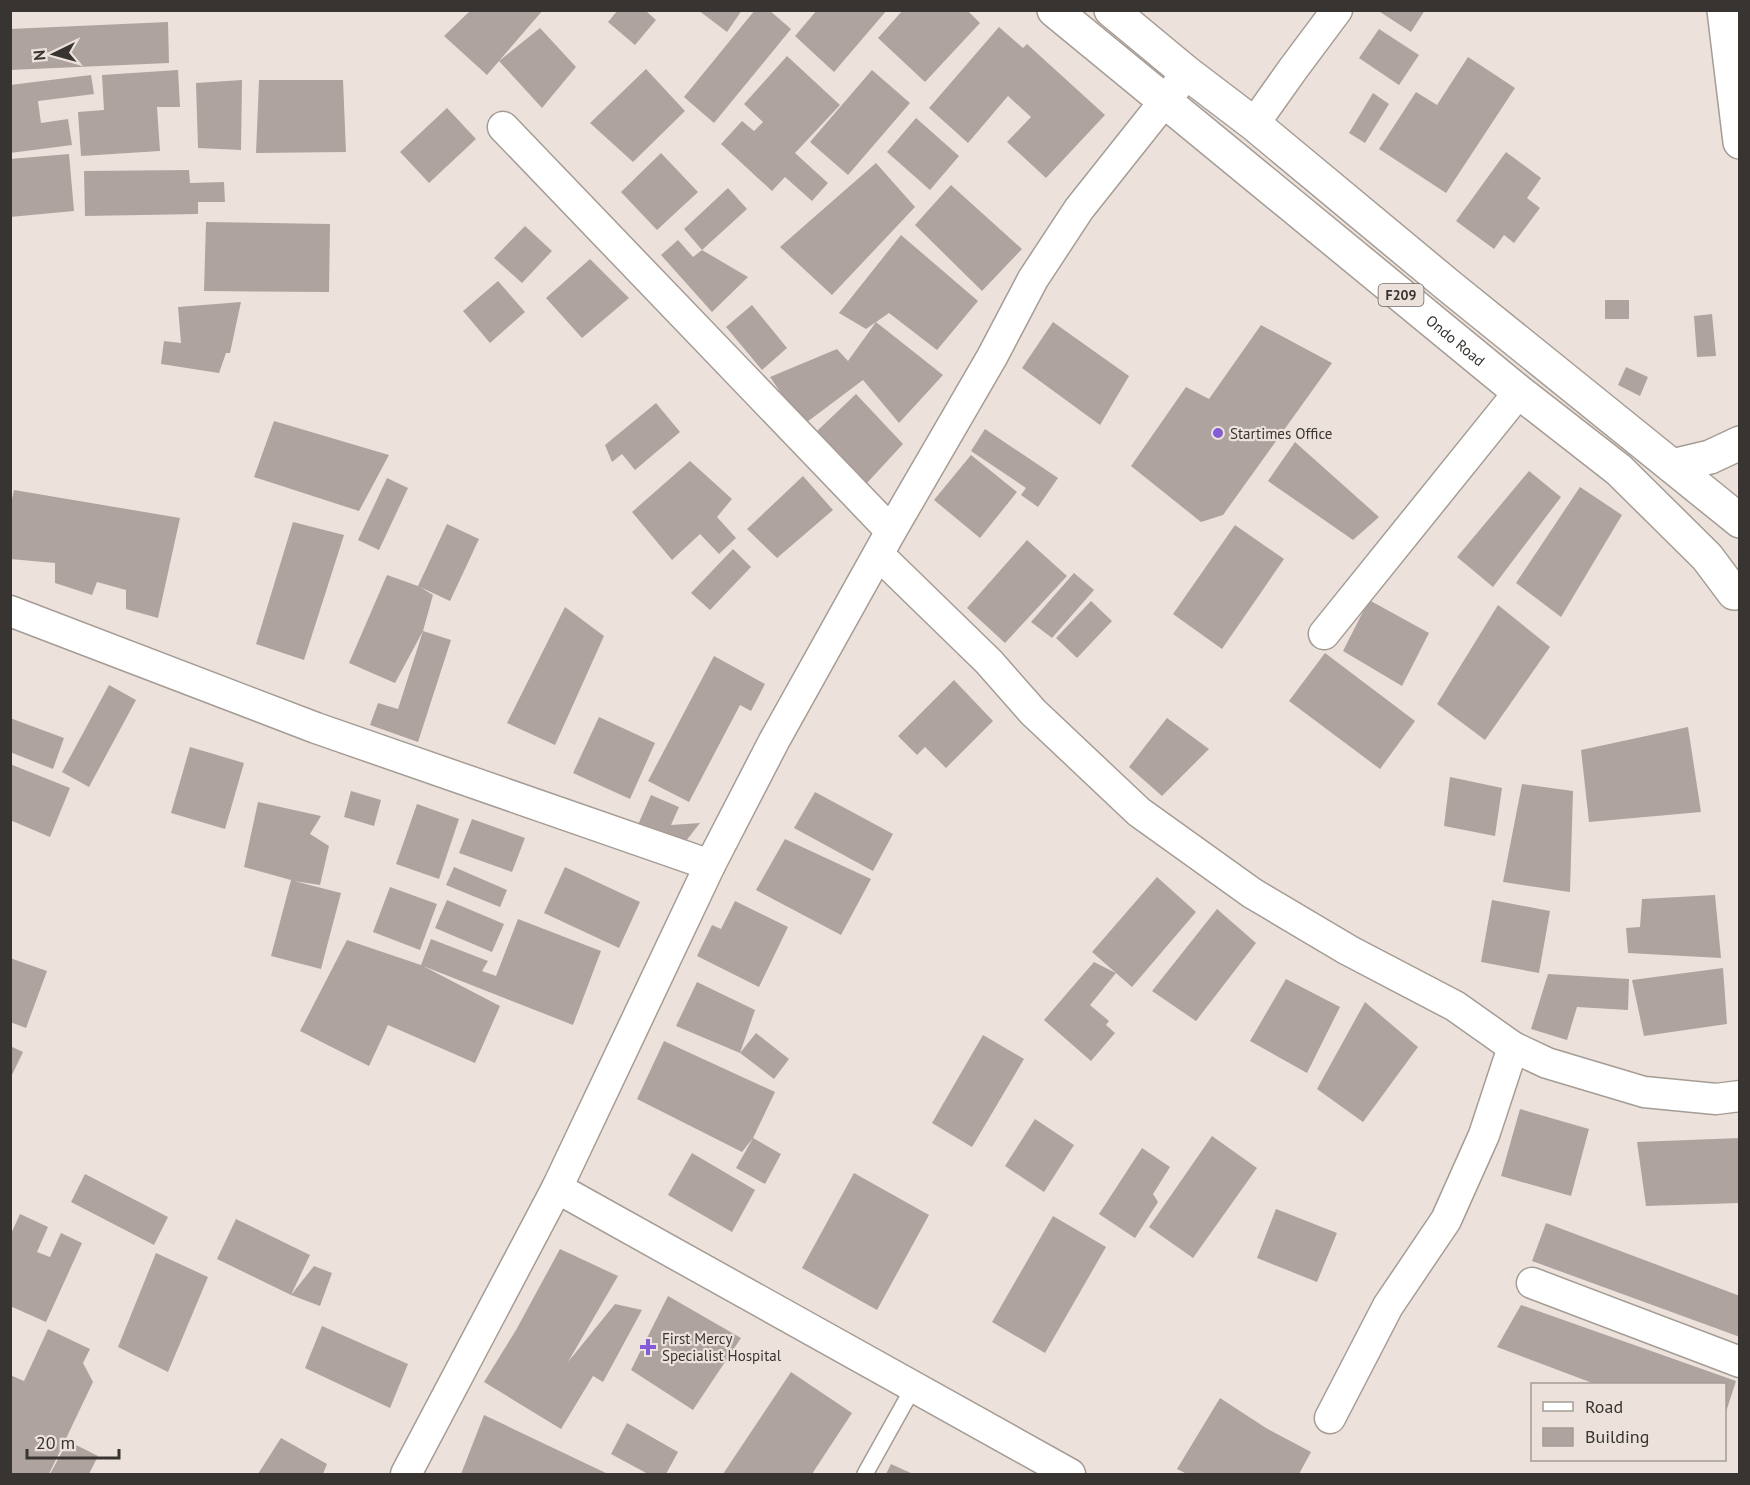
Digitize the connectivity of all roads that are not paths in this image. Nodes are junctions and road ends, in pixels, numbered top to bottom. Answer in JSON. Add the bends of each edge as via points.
{"nodes":[{"id":1,"x":1054,"y":10,"type":"edge"},
{"id":2,"x":1111,"y":10,"type":"edge"},
{"id":3,"x":1337,"y":10,"type":"edge"},
{"id":4,"x":1724,"y":10,"type":"edge"},
{"id":5,"x":1187,"y":73,"type":"junction"},
{"id":6,"x":1163,"y":101,"type":"junction"},
{"id":7,"x":1254,"y":124,"type":"junction"},
{"id":8,"x":503,"y":127,"type":"dead end"},
{"id":9,"x":1740,"y":142,"type":"edge"},
{"id":10,"x":1519,"y":392,"type":"junction"},
{"id":11,"x":1740,"y":443,"type":"edge"},
{"id":12,"x":1672,"y":466,"type":"junction"},
{"id":13,"x":1740,"y":521,"type":"edge"},
{"id":14,"x":885,"y":543,"type":"junction"},
{"id":15,"x":1738,"y":592,"type":"edge"},
{"id":16,"x":10,"y":611,"type":"edge"},
{"id":17,"x":1324,"y":634,"type":"dead end"},
{"id":18,"x":710,"y":865,"type":"junction"},
{"id":19,"x":1513,"y":1047,"type":"junction"},
{"id":20,"x":1740,"y":1096,"type":"edge"},
{"id":21,"x":558,"y":1188,"type":"junction"},
{"id":22,"x":1532,"y":1283,"type":"dead end"},
{"id":23,"x":1740,"y":1362,"type":"edge"},
{"id":24,"x":914,"y":1388,"type":"junction"},
{"id":25,"x":1330,"y":1418,"type":"dead end"},
{"id":26,"x":406,"y":1474,"type":"edge"},
{"id":27,"x":866,"y":1474,"type":"edge"},
{"id":28,"x":1070,"y":1474,"type":"edge"}],
"edges":[{"from":1,"to":6,"type":"main road","name":"Ondo Road","number":"F209"},
{"from":2,"to":5,"type":"main road","number":"F209"},
{"from":3,"to":7,"type":"street"},
{"from":4,"to":9,"type":"main road"},
{"from":5,"to":6,"type":"street"},
{"from":5,"to":7,"type":"main road","number":"F209"},
{"from":6,"to":10,"type":"main road","name":"Ondo Road","number":"F209"},
{"from":6,"to":14,"type":"street","via":[[1079,208],[1033,279]]},
{"from":7,"to":12,"type":"main road","number":"F209"},
{"from":8,"to":14,"type":"street"},
{"from":10,"to":15,"type":"main road","name":"Ondo Road","number":"F209","via":[[1619,470]]},
{"from":10,"to":17,"type":"street"},
{"from":11,"to":12,"type":"main road","via":[[1710,457]]},
{"from":12,"to":13,"type":"main road","number":"F209"},
{"from":14,"to":18,"type":"street"},
{"from":14,"to":19,"type":"street","via":[[1033,712],[1139,812],[1252,893],[1348,950],[1455,1006]]},
{"from":16,"to":18,"type":"street","via":[[316,728]]},
{"from":18,"to":21,"type":"street"},
{"from":19,"to":20,"type":"street","via":[[1547,1063],[1644,1092],[1716,1099]]},
{"from":19,"to":25,"type":"street","via":[[1484,1135],[1446,1220],[1388,1306]]},
{"from":21,"to":24,"type":"street"},
{"from":21,"to":26,"type":"street"},
{"from":22,"to":23,"type":"street"},
{"from":24,"to":27,"type":"lane"},
{"from":24,"to":28,"type":"street"}]}
